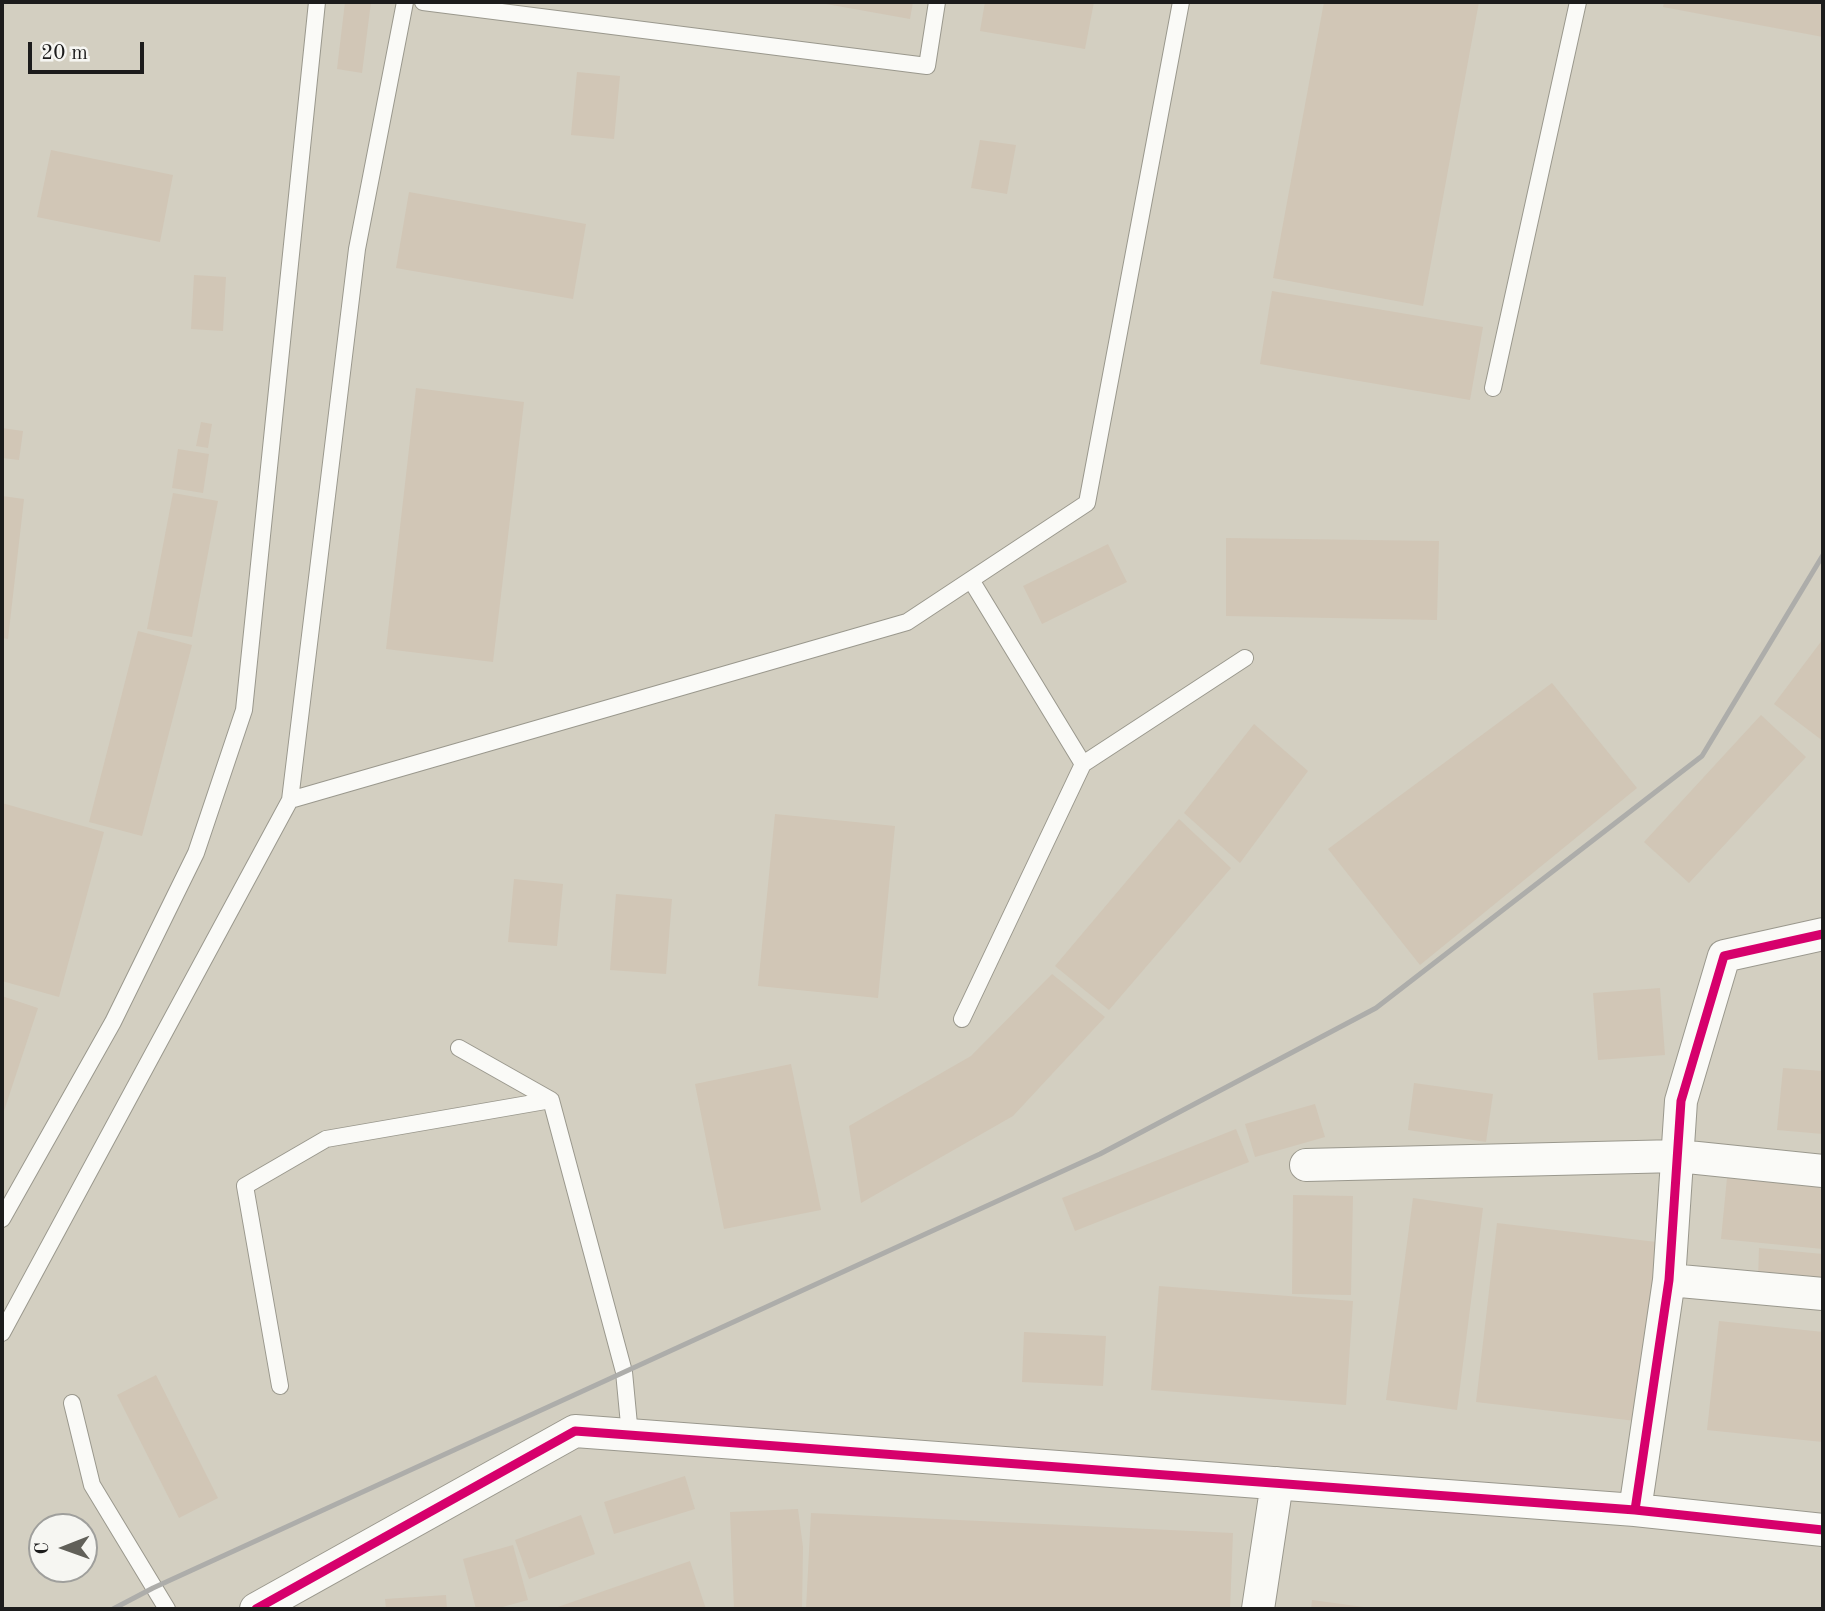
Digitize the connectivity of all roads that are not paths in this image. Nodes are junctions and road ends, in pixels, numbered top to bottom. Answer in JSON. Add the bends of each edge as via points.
{"nodes":[{"id":1,"x":317,"y":2,"type":"edge"},
{"id":2,"x":405,"y":2,"type":"edge"},
{"id":3,"x":423,"y":2,"type":"edge"},
{"id":4,"x":937,"y":2,"type":"edge"},
{"id":5,"x":1181,"y":2,"type":"edge"},
{"id":6,"x":1578,"y":2,"type":"edge"},
{"id":7,"x":1493,"y":388,"type":"dead end"},
{"id":8,"x":971,"y":580,"type":"junction"},
{"id":9,"x":1245,"y":658,"type":"dead end"},
{"id":10,"x":1083,"y":764,"type":"junction"},
{"id":11,"x":290,"y":800,"type":"junction"},
{"id":12,"x":1823,"y":934,"type":"edge"},
{"id":13,"x":962,"y":1019,"type":"dead end"},
{"id":14,"x":459,"y":1048,"type":"dead end"},
{"id":15,"x":551,"y":1100,"type":"junction"},
{"id":16,"x":1678,"y":1156,"type":"junction"},
{"id":17,"x":1306,"y":1165,"type":"dead end"},
{"id":18,"x":1823,"y":1171,"type":"edge"},
{"id":19,"x":2,"y":1219,"type":"edge"},
{"id":20,"x":1669,"y":1280,"type":"junction"},
{"id":21,"x":1823,"y":1294,"type":"edge"},
{"id":22,"x":2,"y":1333,"type":"edge"},
{"id":23,"x":280,"y":1386,"type":"dead end"},
{"id":24,"x":72,"y":1403,"type":"dead end"},
{"id":25,"x":630,"y":1435,"type":"junction"},
{"id":26,"x":1277,"y":1483,"type":"junction"},
{"id":27,"x":1635,"y":1510,"type":"junction"},
{"id":28,"x":1823,"y":1530,"type":"edge"},
{"id":29,"x":167,"y":1609,"type":"edge"},
{"id":30,"x":256,"y":1609,"type":"edge"},
{"id":31,"x":1258,"y":1609,"type":"edge"}],
"edges":[{"from":1,"to":19,"type":"lane","via":[[244,710],[195,853],[113,1023]]},
{"from":2,"to":11,"type":"lane","via":[[357,249]]},
{"from":3,"to":4,"type":"lane","via":[[926,66]]},
{"from":5,"to":8,"type":"lane","via":[[1087,503]]},
{"from":6,"to":7,"type":"lane"},
{"from":8,"to":10,"type":"lane"},
{"from":8,"to":11,"type":"lane","via":[[907,622]]},
{"from":9,"to":10,"type":"lane"},
{"from":10,"to":13,"type":"lane"},
{"from":11,"to":22,"type":"lane"},
{"from":12,"to":16,"type":"street","via":[[1724,956],[1681,1101]]},
{"from":14,"to":15,"type":"lane"},
{"from":15,"to":23,"type":"lane","via":[[326,1139],[245,1186]]},
{"from":15,"to":25,"type":"lane","via":[[624,1372]]},
{"from":16,"to":17,"type":"street"},
{"from":16,"to":18,"type":"street"},
{"from":16,"to":20,"type":"street"},
{"from":20,"to":21,"type":"street"},
{"from":20,"to":27,"type":"street"},
{"from":24,"to":29,"type":"lane","via":[[92,1485]]},
{"from":25,"to":26,"type":"street"},
{"from":25,"to":30,"type":"street","via":[[575,1431]]},
{"from":26,"to":27,"type":"street"},
{"from":26,"to":31,"type":"street"},
{"from":27,"to":28,"type":"street"}]}
